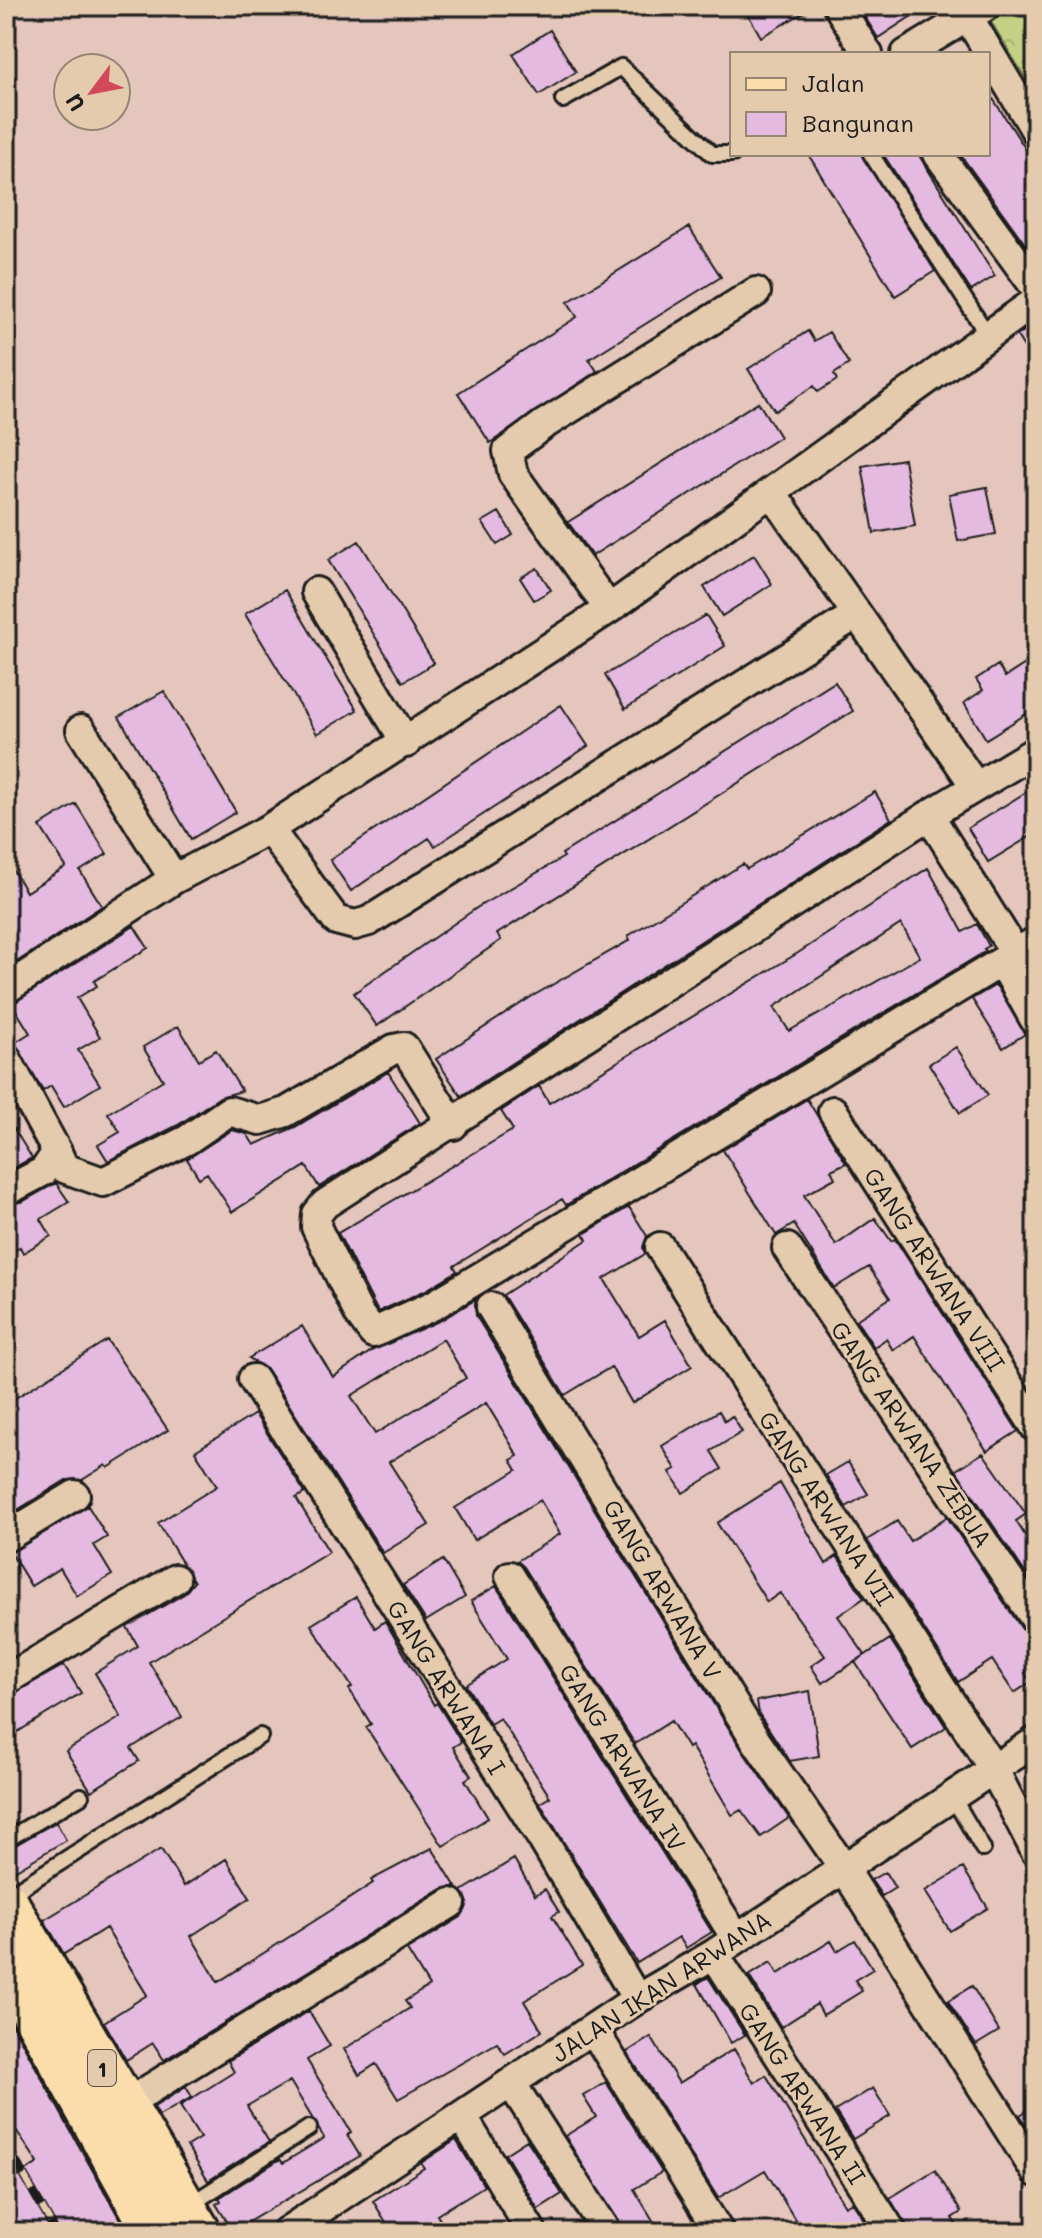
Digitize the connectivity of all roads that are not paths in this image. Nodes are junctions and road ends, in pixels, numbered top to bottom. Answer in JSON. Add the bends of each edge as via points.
{"nodes":[{"id":1,"x":838,"y":6,"type":"edge"},
{"id":2,"x":977,"y":12,"type":"edge"},
{"id":3,"x":867,"y":52,"type":"edge"},
{"id":4,"x":909,"y":52,"type":"edge"},
{"id":5,"x":563,"y":100,"type":"dead end"},
{"id":6,"x":1036,"y":131,"type":"edge"},
{"id":7,"x":730,"y":154,"type":"edge"},
{"id":8,"x":872,"y":156,"type":"edge"},
{"id":9,"x":939,"y":156,"type":"edge"},
{"id":10,"x":1036,"y":288,"type":"edge"},
{"id":11,"x":756,"y":292,"type":"dead end"},
{"id":12,"x":1036,"y":301,"type":"edge"},
{"id":13,"x":987,"y":334,"type":"junction"},
{"id":14,"x":772,"y":493,"type":"junction"},
{"id":15,"x":316,"y":592,"type":"dead end"},
{"id":16,"x":609,"y":609,"type":"junction"},
{"id":17,"x":857,"y":614,"type":"junction"},
{"id":18,"x":81,"y":730,"type":"dead end"},
{"id":19,"x":406,"y":743,"type":"junction"},
{"id":20,"x":1036,"y":751,"type":"edge"},
{"id":21,"x":976,"y":787,"type":"junction"},
{"id":22,"x":929,"y":815,"type":"junction"},
{"id":23,"x":269,"y":829,"type":"junction"},
{"id":24,"x":174,"y":879,"type":"junction"},
{"id":25,"x":1029,"y":948,"type":"edge"},
{"id":26,"x":6,"y":989,"type":"edge"},
{"id":27,"x":1036,"y":1022,"type":"edge"},
{"id":28,"x":6,"y":1058,"type":"edge"},
{"id":29,"x":833,"y":1111,"type":"dead end"},
{"id":30,"x":453,"y":1125,"type":"junction"},
{"id":31,"x":57,"y":1152,"type":"junction"},
{"id":32,"x":14,"y":1187,"type":"dead end"},
{"id":33,"x":660,"y":1247,"type":"dead end"},
{"id":34,"x":787,"y":1248,"type":"dead end"},
{"id":35,"x":491,"y":1307,"type":"dead end"},
{"id":36,"x":253,"y":1379,"type":"dead end"},
{"id":37,"x":1036,"y":1428,"type":"edge"},
{"id":38,"x":75,"y":1495,"type":"dead end"},
{"id":39,"x":6,"y":1537,"type":"edge"},
{"id":40,"x":510,"y":1576,"type":"dead end"},
{"id":41,"x":175,"y":1579,"type":"dead end"},
{"id":42,"x":1036,"y":1620,"type":"edge"},
{"id":43,"x":6,"y":1680,"type":"edge"},
{"id":44,"x":260,"y":1736,"type":"dead end"},
{"id":45,"x":1036,"y":1741,"type":"edge"},
{"id":46,"x":994,"y":1770,"type":"junction"},
{"id":47,"x":81,"y":1796,"type":"dead end"},
{"id":48,"x":952,"y":1796,"type":"junction"},
{"id":49,"x":6,"y":1840,"type":"edge"},
{"id":50,"x":983,"y":1849,"type":"dead end"},
{"id":51,"x":1036,"y":1852,"type":"edge"},
{"id":52,"x":843,"y":1867,"type":"junction"},
{"id":53,"x":6,"y":1897,"type":"edge"},
{"id":54,"x":451,"y":1903,"type":"dead end"},
{"id":55,"x":6,"y":1904,"type":"edge"},
{"id":56,"x":725,"y":1946,"type":"junction"},
{"id":57,"x":6,"y":1962,"type":"edge"},
{"id":58,"x":637,"y":1999,"type":"junction"},
{"id":59,"x":593,"y":2029,"type":"junction"},
{"id":60,"x":511,"y":2083,"type":"junction"},
{"id":61,"x":124,"y":2105,"type":"junction"},
{"id":62,"x":462,"y":2116,"type":"junction"},
{"id":63,"x":309,"y":2128,"type":"dead end"},
{"id":64,"x":1036,"y":2172,"type":"edge"},
{"id":65,"x":180,"y":2224,"type":"edge"},
{"id":66,"x":286,"y":2232,"type":"edge"},
{"id":67,"x":532,"y":2232,"type":"edge"},
{"id":68,"x":607,"y":2232,"type":"edge"},
{"id":69,"x":719,"y":2232,"type":"edge"},
{"id":70,"x":892,"y":2232,"type":"edge"}],
"edges":[{"from":1,"to":3,"type":"street"},
{"from":2,"to":4,"type":"street"},
{"from":2,"to":6,"type":"street"},
{"from":5,"to":7,"type":"lane","via":[[621,67],[712,154]]},
{"from":8,"to":13,"type":"lane"},
{"from":9,"to":10,"type":"street"},
{"from":11,"to":16,"type":"street","via":[[508,451],[513,474]]},
{"from":12,"to":13,"type":"street"},
{"from":13,"to":14,"type":"street"},
{"from":14,"to":16,"type":"street"},
{"from":14,"to":17,"type":"street"},
{"from":15,"to":19,"type":"street"},
{"from":16,"to":19,"type":"street"},
{"from":17,"to":21,"type":"street"},
{"from":17,"to":23,"type":"street","via":[[369,921],[355,925],[336,920]]},
{"from":18,"to":24,"type":"street"},
{"from":19,"to":23,"type":"street"},
{"from":20,"to":21,"type":"street"},
{"from":21,"to":22,"type":"street"},
{"from":22,"to":25,"type":"street"},
{"from":22,"to":30,"type":"street"},
{"from":23,"to":24,"type":"street"},
{"from":24,"to":26,"type":"street"},
{"from":25,"to":27,"type":"street","via":[[1008,972]]},
{"from":25,"to":30,"type":"street","via":[[434,1305],[373,1333],[316,1227],[317,1214]]},
{"from":28,"to":31,"type":"street"},
{"from":29,"to":37,"type":"street","name":"GANG ARWANA VIII"},
{"from":30,"to":31,"type":"street","via":[[404,1047],[286,1112],[260,1120],[229,1111],[187,1140],[103,1182],[64,1168]]},
{"from":31,"to":32,"type":"street","via":[[44,1171]]},
{"from":33,"to":46,"type":"street","name":"GANG ARWANA VII"},
{"from":34,"to":42,"type":"street","name":"GANG ARWANA ZEBUA"},
{"from":35,"to":52,"type":"street","name":"GANG ARWANA V","via":[[756,1741]]},
{"from":36,"to":58,"type":"street","name":"GANG ARWANA I"},
{"from":38,"to":39,"type":"street"},
{"from":40,"to":56,"type":"street","name":"GANG ARWANA IV"},
{"from":41,"to":43,"type":"street"},
{"from":44,"to":53,"type":"lane"},
{"from":45,"to":46,"type":"street","name":"JALAN IKAN ARWANA"},
{"from":46,"to":48,"type":"street","name":"JALAN IKAN ARWANA"},
{"from":46,"to":51,"type":"street","name":"GANG ARWANA VII"},
{"from":47,"to":49,"type":"lane"},
{"from":48,"to":50,"type":"lane"},
{"from":48,"to":52,"type":"street","name":"JALAN IKAN ARWANA"},
{"from":52,"to":56,"type":"street","name":"JALAN IKAN ARWANA"},
{"from":52,"to":64,"type":"street","name":"GANG ARWANA V"},
{"from":54,"to":61,"type":"street"},
{"from":55,"to":61,"type":"main road","number":"1"},
{"from":56,"to":58,"type":"street","name":"JALAN IKAN ARWANA"},
{"from":56,"to":70,"type":"street","name":"GANG ARWANA II"},
{"from":57,"to":65,"type":"main road","number":"1"},
{"from":58,"to":59,"type":"street","name":"JALAN IKAN ARWANA"},
{"from":59,"to":60,"type":"street","name":"JALAN IKAN ARWANA"},
{"from":59,"to":69,"type":"street"},
{"from":60,"to":62,"type":"street","name":"JALAN IKAN ARWANA"},
{"from":60,"to":68,"type":"street"},
{"from":61,"to":65,"type":"main road","number":"1"},
{"from":62,"to":66,"type":"street","name":"JALAN IKAN ARWANA"},
{"from":62,"to":67,"type":"street"},
{"from":63,"to":65,"type":"lane"}]}
